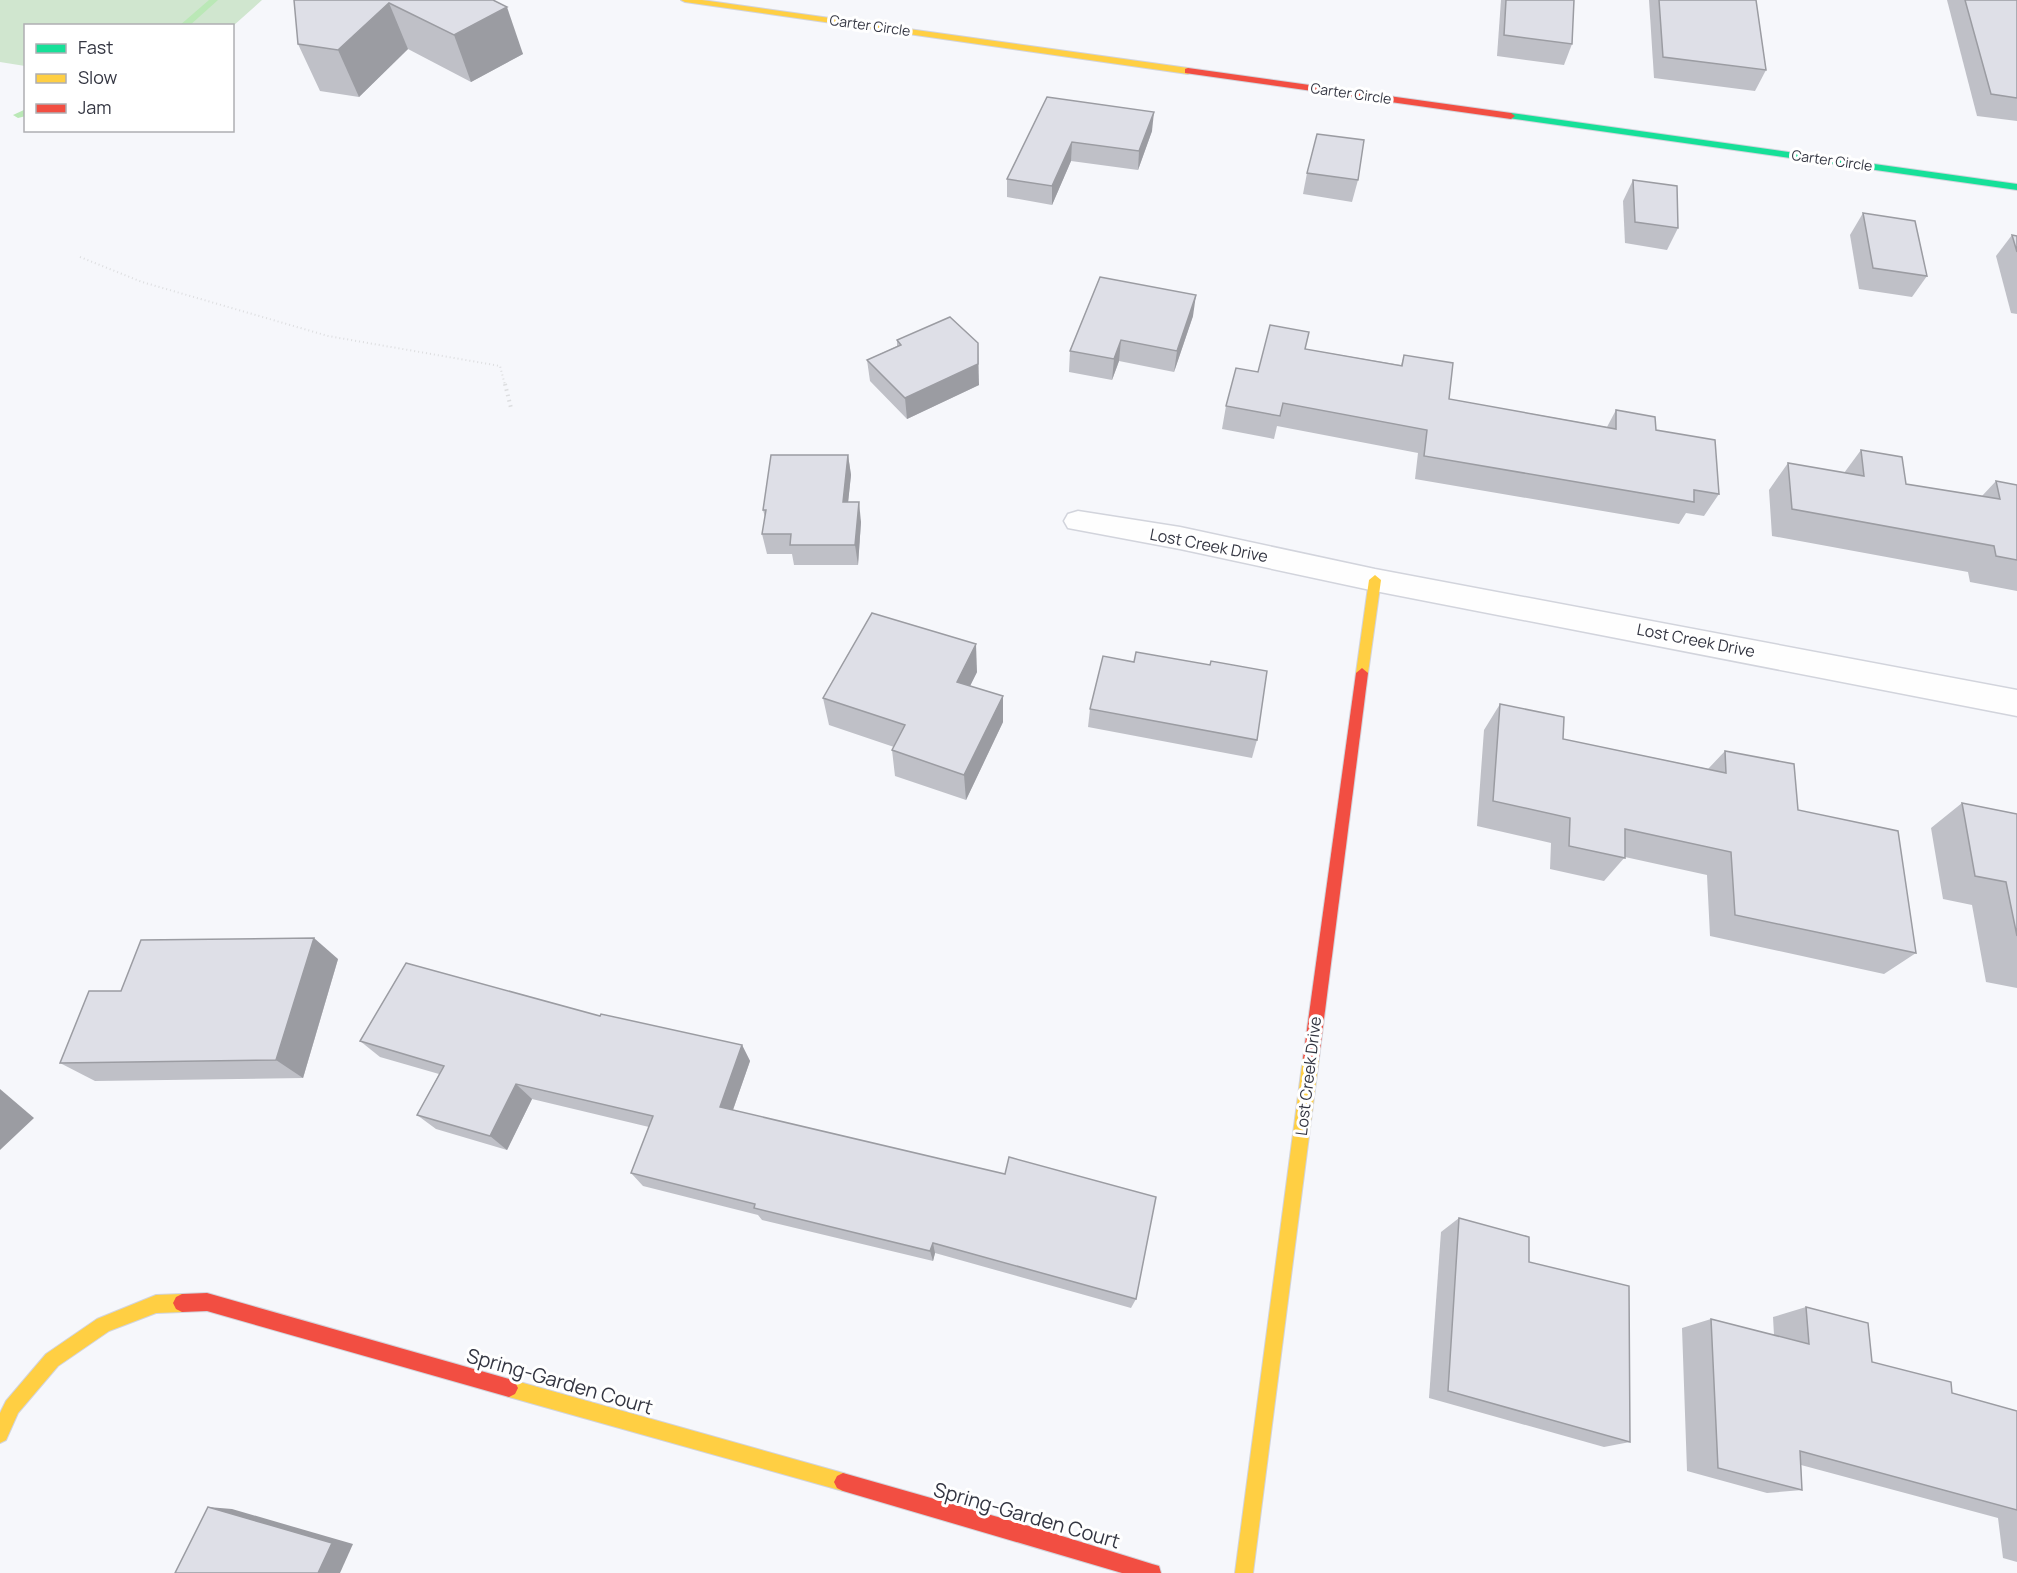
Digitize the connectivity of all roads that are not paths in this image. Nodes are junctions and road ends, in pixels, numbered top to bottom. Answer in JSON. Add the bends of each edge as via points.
{"nodes":[{"id":1,"x":684,"y":0,"type":"edge"},
{"id":2,"x":2017,"y":187,"type":"edge"},
{"id":3,"x":1078,"y":521,"type":"dead end"},
{"id":4,"x":1375,"y":580,"type":"junction"},
{"id":5,"x":2017,"y":703,"type":"edge"},
{"id":6,"x":0,"y":1434,"type":"edge"},
{"id":7,"x":1152,"y":1573,"type":"edge"},
{"id":8,"x":1244,"y":1573,"type":"edge"}],
"edges":[{"from":1,"to":2,"type":"street","name":"Carter Circle"},
{"from":3,"to":4,"type":"street","name":"Lost Creek Drive","via":[[1179,538]]},
{"from":4,"to":5,"type":"street","name":"Lost Creek Drive"},
{"from":4,"to":8,"type":"street","name":"Lost Creek Drive"},
{"from":6,"to":7,"type":"street","name":"Spring-Garden Court","via":[[12,1407],[52,1360],[103,1325],[156,1304],[207,1302]]}]}
